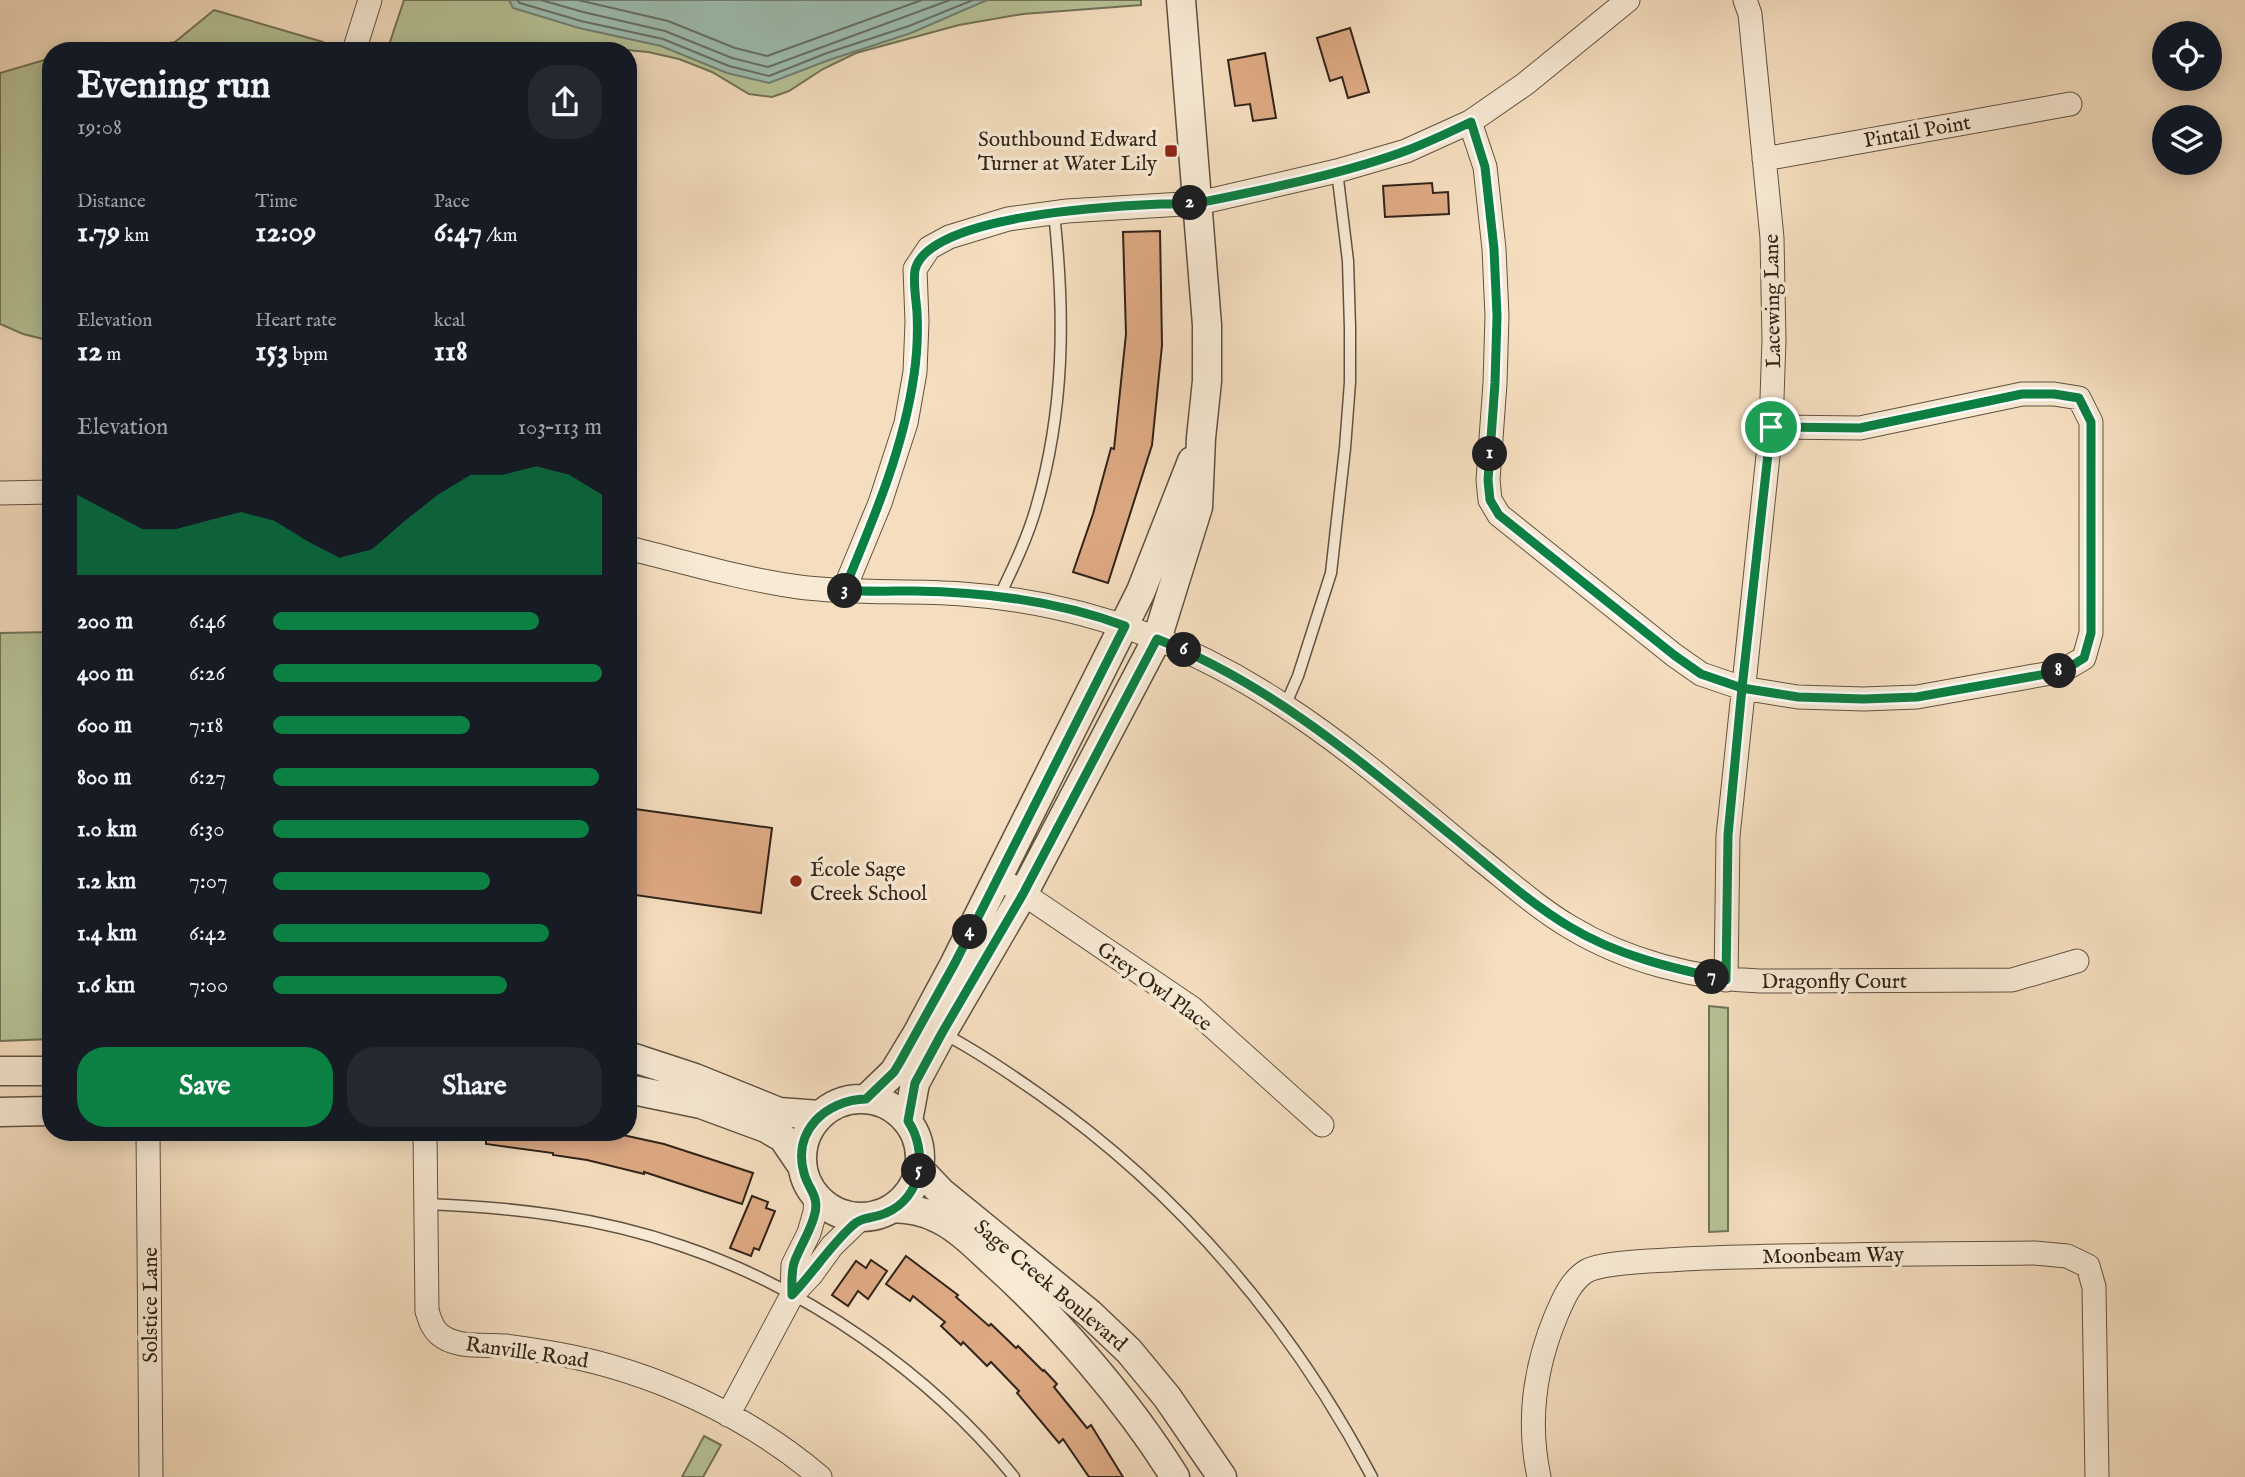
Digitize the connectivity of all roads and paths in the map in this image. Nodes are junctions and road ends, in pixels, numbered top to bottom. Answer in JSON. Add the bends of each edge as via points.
{"nodes":[{"id":1,"x":370,"y":0,"type":"edge"},
{"id":2,"x":1181,"y":0,"type":"edge"},
{"id":3,"x":1628,"y":0,"type":"edge"},
{"id":4,"x":1745,"y":0,"type":"edge"},
{"id":5,"x":357,"y":42,"type":"edge"},
{"id":6,"x":2070,"y":104,"type":"dead end"},
{"id":7,"x":1471,"y":122,"type":"junction"},
{"id":8,"x":1764,"y":159,"type":"junction"},
{"id":9,"x":1337,"y":171,"type":"junction"},
{"id":10,"x":1199,"y":203,"type":"junction"},
{"id":11,"x":1054,"y":213,"type":"junction"},
{"id":12,"x":1771,"y":427,"type":"junction"},
{"id":13,"x":42,"y":492,"type":"edge"},
{"id":14,"x":0,"y":493,"type":"edge"},
{"id":15,"x":637,"y":550,"type":"edge"},
{"id":16,"x":844,"y":590,"type":"junction"},
{"id":17,"x":999,"y":597,"type":"junction"},
{"id":18,"x":1142,"y":633,"type":"junction"},
{"id":19,"x":1742,"y":688,"type":"junction"},
{"id":20,"x":1285,"y":706,"type":"junction"},
{"id":21,"x":1017,"y":890,"type":"junction"},
{"id":22,"x":2077,"y":961,"type":"dead end"},
{"id":23,"x":1726,"y":980,"type":"junction"},
{"id":24,"x":933,"y":1028,"type":"junction"},
{"id":25,"x":637,"y":1059,"type":"edge"},
{"id":26,"x":42,"y":1071,"type":"edge"},
{"id":27,"x":0,"y":1072,"type":"edge"},
{"id":28,"x":637,"y":1090,"type":"edge"},
{"id":29,"x":866,"y":1099,"type":"junction"},
{"id":30,"x":42,"y":1111,"type":"edge"},
{"id":31,"x":0,"y":1112,"type":"edge"},
{"id":32,"x":821,"y":1115,"type":"junction"},
{"id":33,"x":908,"y":1121,"type":"junction"},
{"id":34,"x":1322,"y":1125,"type":"dead end"},
{"id":35,"x":148,"y":1141,"type":"edge"},
{"id":36,"x":425,"y":1141,"type":"edge"},
{"id":37,"x":802,"y":1166,"type":"junction"},
{"id":38,"x":919,"y":1170,"type":"junction"},
{"id":39,"x":816,"y":1197,"type":"junction"},
{"id":40,"x":425,"y":1204,"type":"junction"},
{"id":41,"x":893,"y":1208,"type":"junction"},
{"id":42,"x":861,"y":1218,"type":"junction"},
{"id":43,"x":792,"y":1295,"type":"junction"},
{"id":44,"x":728,"y":1415,"type":"junction"},
{"id":45,"x":151,"y":1477,"type":"edge"},
{"id":46,"x":820,"y":1477,"type":"edge"},
{"id":47,"x":1014,"y":1477,"type":"edge"},
{"id":48,"x":1175,"y":1477,"type":"edge"},
{"id":49,"x":1222,"y":1477,"type":"edge"},
{"id":50,"x":1372,"y":1477,"type":"edge"},
{"id":51,"x":1539,"y":1477,"type":"edge"},
{"id":52,"x":2097,"y":1477,"type":"edge"}],
"edges":[{"from":1,"to":5,"type":"street"},
{"from":2,"to":10,"type":"street"},
{"from":3,"to":7,"type":"street"},
{"from":4,"to":8,"type":"street","name":"Lacewing Lane"},
{"from":6,"to":8,"type":"street","name":"Pintail Point"},
{"from":7,"to":9,"type":"street","via":[[1406,151]]},
{"from":7,"to":19,"type":"street","via":[[1485,167],[1495,276],[1490,500],[1499,515],[1674,655],[1701,674]]},
{"from":8,"to":12,"type":"street","name":"Lacewing Lane","via":[[1772,237]]},
{"from":9,"to":10,"type":"street"},
{"from":9,"to":20,"type":"lane","via":[[1348,261],[1350,328],[1345,448],[1331,573]]},
{"from":10,"to":11,"type":"street"},
{"from":10,"to":18,"type":"street","via":[[1207,325],[1201,438],[1141,592]]},
{"from":11,"to":16,"type":"street","via":[[1008,219],[949,237],[929,248],[915,269],[915,372],[906,423]]},
{"from":11,"to":17,"type":"lane","via":[[1062,303],[1055,422],[1035,509]]},
{"from":12,"to":19,"type":"street","name":"Lacewing Lane"},
{"from":12,"to":19,"type":"street","via":[[1860,428],[2022,394],[2079,398],[2091,422],[2091,633],[2084,658],[2063,671],[1917,697],[1798,697]]},
{"from":13,"to":14,"type":"street"},
{"from":15,"to":16,"type":"street","name":"Dragonfly Court","via":[[750,578]]},
{"from":16,"to":17,"type":"street","name":"Dragonfly Court"},
{"from":17,"to":18,"type":"street","name":"Dragonfly Court","via":[[1061,607]]},
{"from":18,"to":20,"type":"street","name":"Dragonfly Court","via":[[1194,654]]},
{"from":18,"to":21,"type":"street"},
{"from":18,"to":24,"type":"street"},
{"from":19,"to":23,"type":"street","name":"Lacewing Lane","via":[[1728,835]]},
{"from":20,"to":23,"type":"street","name":"Dragonfly Court","via":[[1353,754],[1570,928],[1625,954]]},
{"from":21,"to":24,"type":"street"},
{"from":21,"to":34,"type":"street","name":"Grey Owl Place","via":[[1192,1008]]},
{"from":22,"to":23,"type":"street","name":"Dragonfly Court","via":[[2012,980]]},
{"from":24,"to":29,"type":"street"},
{"from":24,"to":33,"type":"street"},
{"from":24,"to":50,"type":"lane","via":[[1069,1115],[1187,1219],[1289,1340]]},
{"from":25,"to":32,"type":"street","via":[[779,1112]]},
{"from":26,"to":27,"type":"street"},
{"from":28,"to":37,"type":"street","via":[[701,1104],[766,1128],[783,1138]]},
{"from":29,"to":32,"type":"street","via":[[842,1102]]},
{"from":29,"to":33,"type":"street","via":[[889,1106]]},
{"from":30,"to":31,"type":"street"},
{"from":32,"to":37,"type":"street","via":[[803,1143]]},
{"from":33,"to":38,"type":"street","via":[[918,1139]]},
{"from":35,"to":45,"type":"street","name":"Solstice Lane"},
{"from":36,"to":40,"type":"street","name":"Ranville Road"},
{"from":37,"to":39,"type":"street"},
{"from":38,"to":41,"type":"street","via":[[910,1192]]},
{"from":38,"to":49,"type":"street","name":"Sage Creek Boulevard","via":[[1129,1350]]},
{"from":39,"to":42,"type":"street","via":[[828,1208]]},
{"from":39,"to":43,"type":"street","via":[[815,1212],[793,1265]]},
{"from":40,"to":43,"type":"lane","via":[[523,1210],[628,1230],[682,1245]]},
{"from":40,"to":44,"type":"street","name":"Ranville Road","via":[[427,1311],[440,1335],[466,1344],[508,1346],[603,1363]]},
{"from":41,"to":42,"type":"street"},
{"from":41,"to":48,"type":"street","name":"Sage Creek Boulevard","via":[[941,1220],[1022,1289],[1135,1420]]},
{"from":42,"to":43,"type":"street","via":[[832,1245]]},
{"from":43,"to":44,"type":"street"},
{"from":43,"to":47,"type":"lane","via":[[881,1352],[996,1455]]},
{"from":44,"to":46,"type":"street","name":"Ranville Road"},
{"from":51,"to":52,"type":"street","name":"Moonbeam Way","via":[[1532,1401],[1540,1361],[1564,1297],[1587,1270],[1627,1262],[1793,1255],[2035,1253],[2067,1256],[2088,1266],[2094,1287]]}]}
